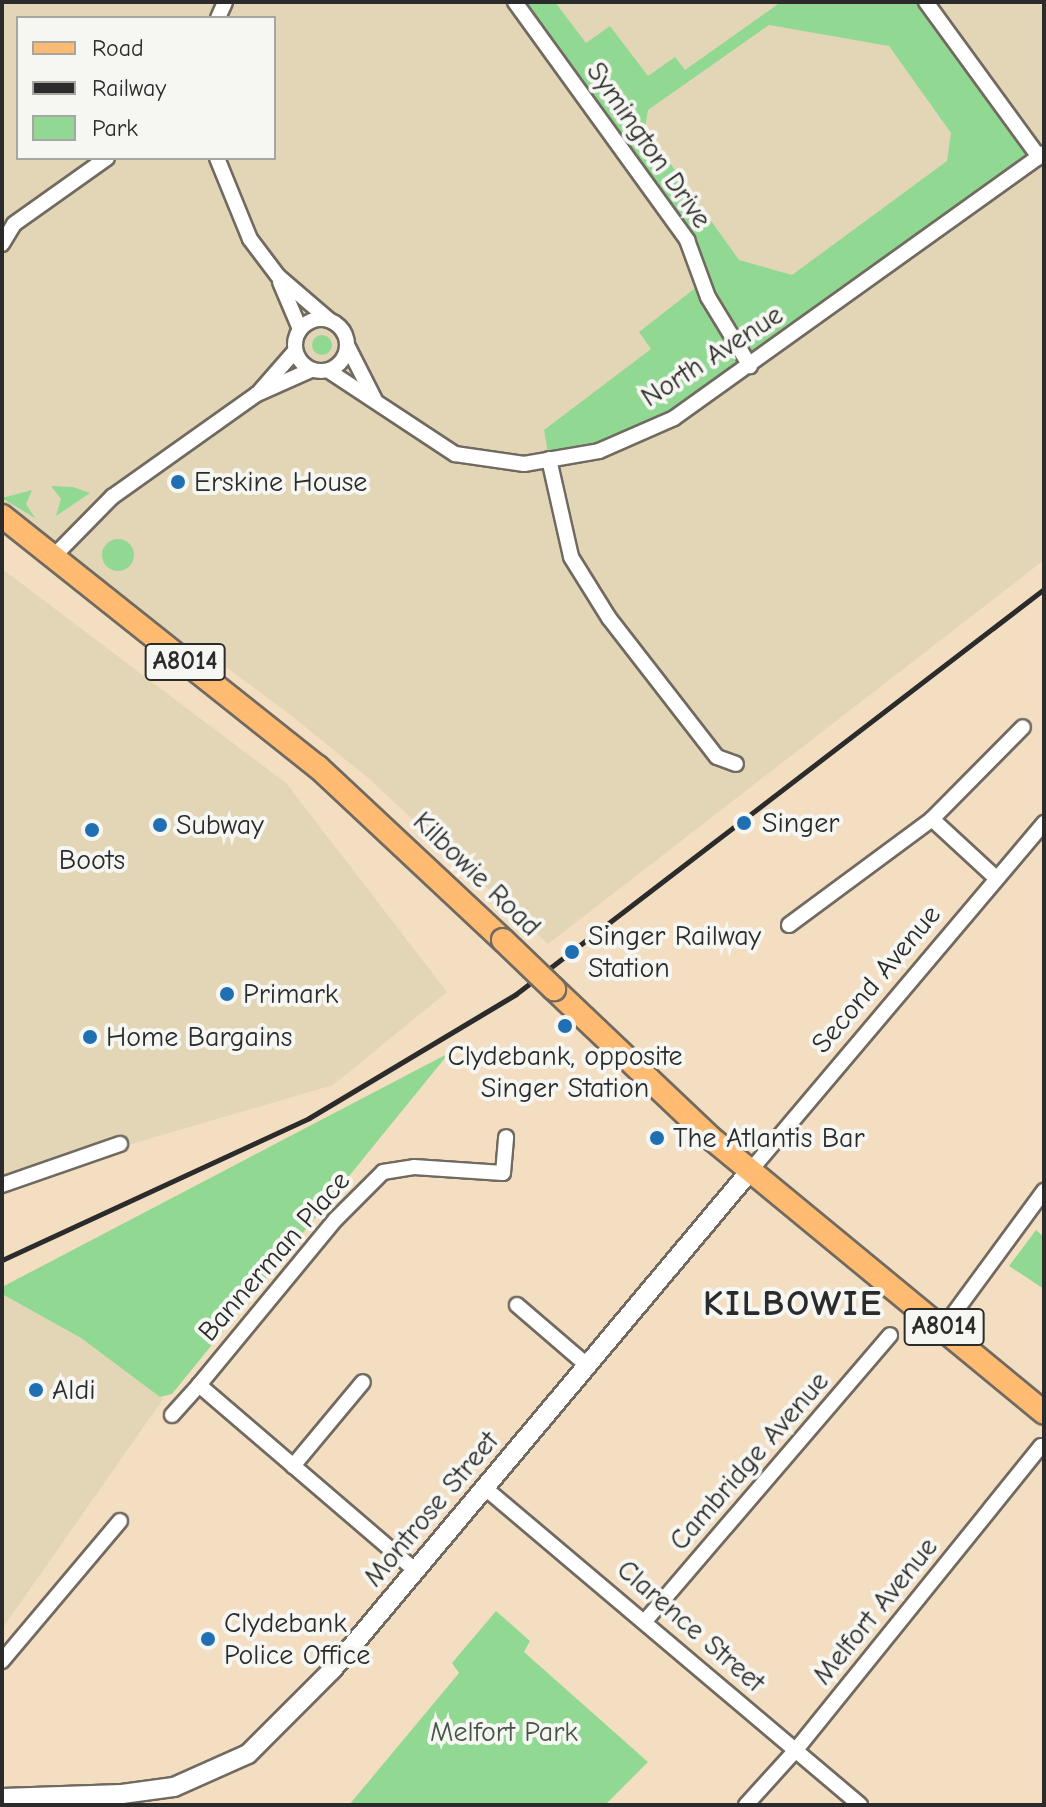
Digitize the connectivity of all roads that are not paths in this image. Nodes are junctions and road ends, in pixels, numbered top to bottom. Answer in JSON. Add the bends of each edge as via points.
{"nodes":[{"id":1,"x":515,"y":2,"type":"edge"},
{"id":2,"x":926,"y":2,"type":"edge"},
{"id":3,"x":1041,"y":155,"type":"edge"},
{"id":4,"x":104,"y":160,"type":"edge"},
{"id":5,"x":218,"y":160,"type":"edge"},
{"id":6,"x":2,"y":244,"type":"edge"},
{"id":7,"x":278,"y":276,"type":"junction"},
{"id":8,"x":328,"y":319,"type":"junction"},
{"id":9,"x":300,"y":329,"type":"junction"},
{"id":10,"x":348,"y":347,"type":"junction"},
{"id":11,"x":295,"y":351,"type":"junction"},
{"id":12,"x":750,"y":366,"type":"junction"},
{"id":13,"x":311,"y":370,"type":"junction"},
{"id":14,"x":329,"y":371,"type":"junction"},
{"id":15,"x":257,"y":394,"type":"junction"},
{"id":16,"x":375,"y":400,"type":"junction"},
{"id":17,"x":549,"y":459,"type":"junction"},
{"id":18,"x":2,"y":516,"type":"edge"},
{"id":19,"x":54,"y":556,"type":"junction"},
{"id":20,"x":1023,"y":727,"type":"dead end"},
{"id":21,"x":736,"y":764,"type":"dead end"},
{"id":22,"x":932,"y":819,"type":"junction"},
{"id":23,"x":1044,"y":823,"type":"edge"},
{"id":24,"x":996,"y":878,"type":"junction"},
{"id":25,"x":789,"y":925,"type":"dead end"},
{"id":26,"x":506,"y":1137,"type":"dead end"},
{"id":27,"x":120,"y":1144,"type":"dead end"},
{"id":28,"x":750,"y":1171,"type":"junction"},
{"id":29,"x":2,"y":1185,"type":"edge"},
{"id":30,"x":1044,"y":1191,"type":"edge"},
{"id":31,"x":517,"y":1305,"type":"dead end"},
{"id":32,"x":944,"y":1327,"type":"junction"},
{"id":33,"x":890,"y":1335,"type":"dead end"},
{"id":34,"x":588,"y":1366,"type":"junction"},
{"id":35,"x":363,"y":1382,"type":"dead end"},
{"id":36,"x":199,"y":1385,"type":"junction"},
{"id":37,"x":1044,"y":1413,"type":"edge"},
{"id":38,"x":172,"y":1415,"type":"dead end"},
{"id":39,"x":1041,"y":1446,"type":"dead end"},
{"id":40,"x":293,"y":1466,"type":"junction"},
{"id":41,"x":485,"y":1488,"type":"junction"},
{"id":42,"x":120,"y":1521,"type":"dead end"},
{"id":43,"x":416,"y":1571,"type":"junction"},
{"id":44,"x":646,"y":1620,"type":"junction"},
{"id":45,"x":2,"y":1661,"type":"edge"},
{"id":46,"x":795,"y":1751,"type":"junction"},
{"id":47,"x":2,"y":1798,"type":"edge"},
{"id":48,"x":746,"y":1805,"type":"edge"},
{"id":49,"x":860,"y":1805,"type":"edge"}],
"edges":[{"from":1,"to":12,"type":"street","name":"Symington Drive","via":[[687,240],[708,297]]},
{"from":2,"to":3,"type":"street"},
{"from":3,"to":12,"type":"street","name":"North Avenue"},
{"from":4,"to":6,"type":"street","via":[[14,224]]},
{"from":5,"to":7,"type":"street","via":[[250,239]]},
{"from":7,"to":8,"type":"street"},
{"from":7,"to":9,"type":"street"},
{"from":8,"to":9,"type":"street","via":[[313,320]]},
{"from":8,"to":10,"type":"street","via":[[343,330]]},
{"from":9,"to":11,"type":"street"},
{"from":10,"to":14,"type":"street","via":[[342,362]]},
{"from":10,"to":16,"type":"street","name":"North Avenue"},
{"from":11,"to":13,"type":"street"},
{"from":11,"to":15,"type":"street"},
{"from":12,"to":17,"type":"street","name":"North Avenue","via":[[674,418],[599,451]]},
{"from":13,"to":14,"type":"street"},
{"from":13,"to":15,"type":"street"},
{"from":14,"to":16,"type":"street","name":"North Avenue"},
{"from":15,"to":19,"type":"street","via":[[112,497]]},
{"from":16,"to":17,"type":"street","name":"North Avenue","via":[[403,424],[455,454],[524,464]]},
{"from":17,"to":21,"type":"street","via":[[571,557],[609,618],[717,757]]},
{"from":18,"to":19,"type":"main road","name":"Kilbowie Road","number":"A8014"},
{"from":19,"to":28,"type":"main road","name":"Kilbowie Road","number":"A8014","bridge":true,"via":[[350,795]]},
{"from":20,"to":22,"type":"street"},
{"from":22,"to":24,"type":"street"},
{"from":22,"to":25,"type":"street"},
{"from":23,"to":24,"type":"street","name":"Second Avenue"},
{"from":24,"to":28,"type":"street","name":"Second Avenue"},
{"from":26,"to":36,"type":"street","name":"Bannerman Place","via":[[503,1173],[414,1167],[383,1172],[336,1219]]},
{"from":27,"to":29,"type":"street"},
{"from":28,"to":32,"type":"main road","name":"Kilbowie Road","number":"A8014"},
{"from":28,"to":34,"type":"street","name":"Montrose Street"},
{"from":30,"to":32,"type":"street"},
{"from":31,"to":34,"type":"street"},
{"from":32,"to":37,"type":"main road","name":"Kilbowie Road","number":"A8014"},
{"from":33,"to":44,"type":"street","name":"Cambridge Avenue"},
{"from":34,"to":41,"type":"street","name":"Montrose Street"},
{"from":35,"to":40,"type":"street"},
{"from":36,"to":38,"type":"street","name":"Bannerman Place"},
{"from":36,"to":40,"type":"street","name":"Bannerman Place"},
{"from":39,"to":46,"type":"street","name":"Melfort Avenue"},
{"from":40,"to":43,"type":"street","name":"Bannerman Place"},
{"from":41,"to":43,"type":"street","name":"Montrose Street"},
{"from":41,"to":44,"type":"street","name":"Clarence Street"},
{"from":42,"to":45,"type":"street"},
{"from":43,"to":47,"type":"street","name":"Montrose Street","via":[[282,1724],[226,1766],[174,1787]]},
{"from":44,"to":46,"type":"street","name":"Clarence Street"},
{"from":46,"to":48,"type":"street","name":"Melfort Avenue"},
{"from":46,"to":49,"type":"street","name":"Clarence Street"}]}
